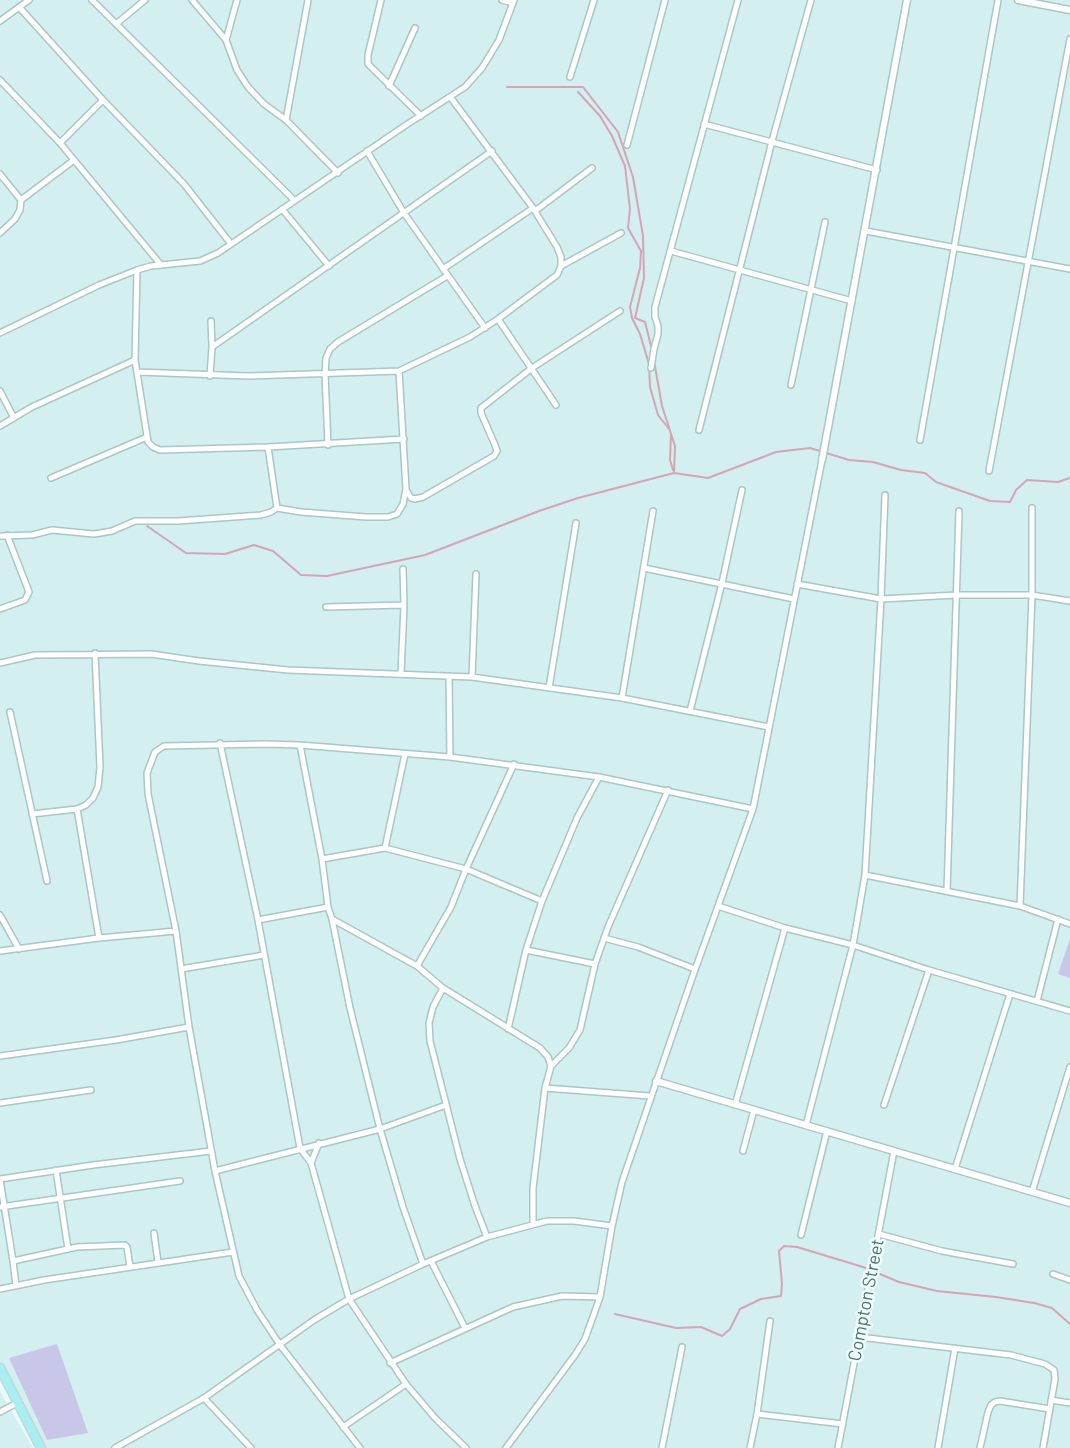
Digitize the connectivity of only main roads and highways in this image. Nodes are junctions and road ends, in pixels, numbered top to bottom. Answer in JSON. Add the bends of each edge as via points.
{"nodes":[{"id":1,"x":0,"y":1368,"type":"edge"},
{"id":2,"x":41,"y":1448,"type":"edge"}],
"edges":[{"from":1,"to":2,"type":"main road"}]}
